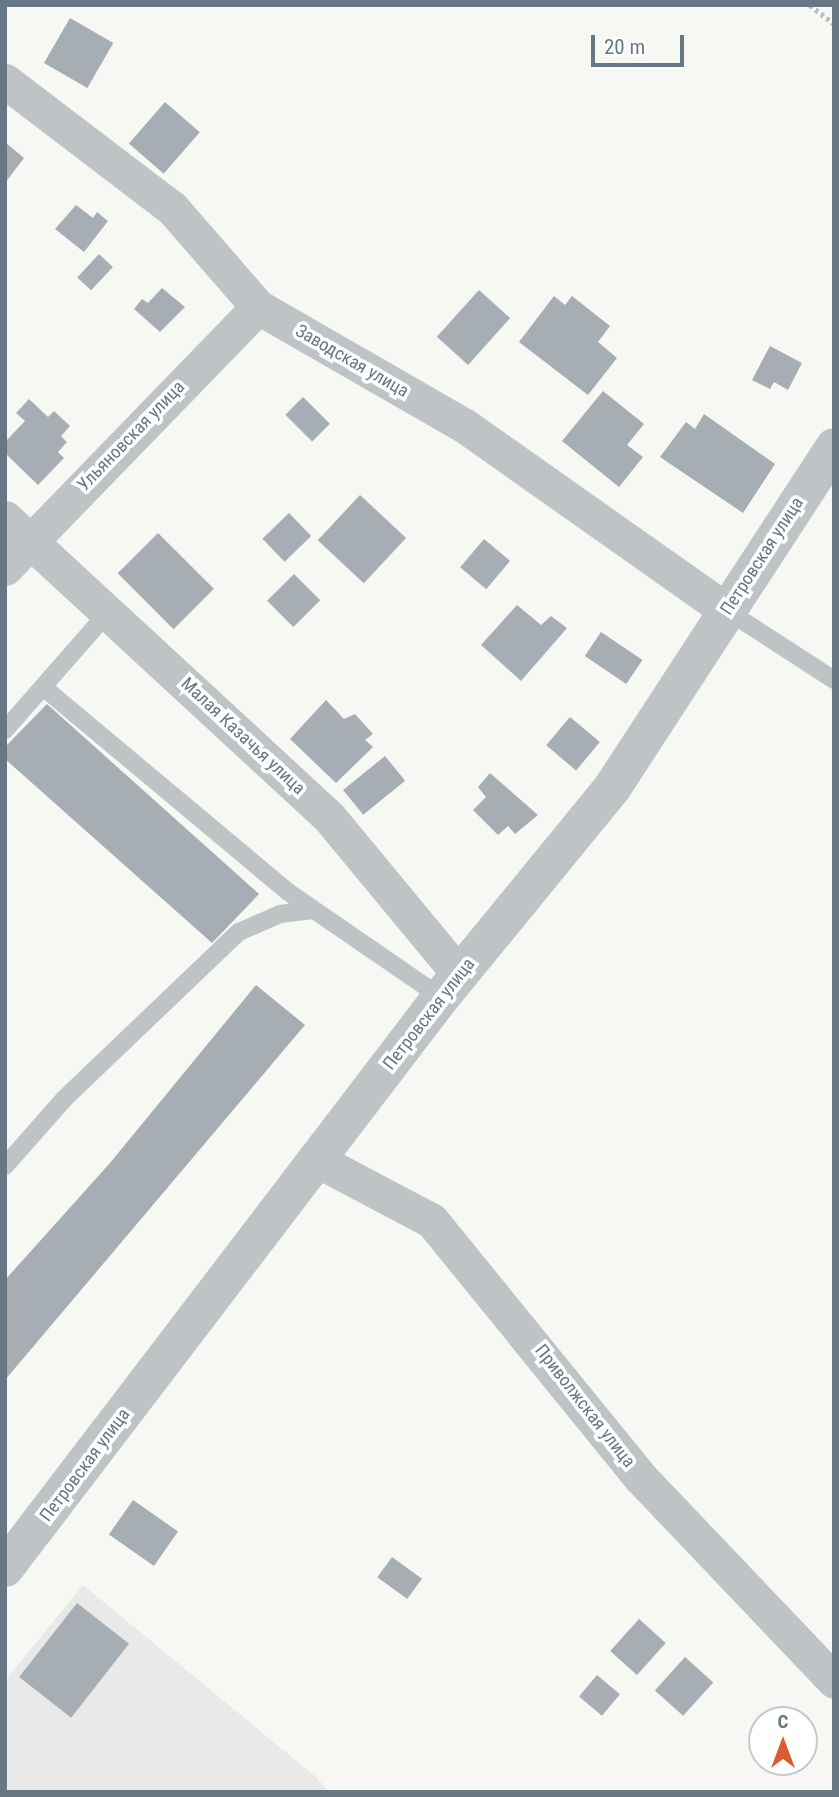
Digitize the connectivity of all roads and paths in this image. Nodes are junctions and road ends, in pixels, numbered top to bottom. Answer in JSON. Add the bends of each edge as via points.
{"nodes":[{"id":1,"x":810,"y":5,"type":"edge"},
{"id":2,"x":834,"y":24,"type":"edge"},
{"id":3,"x":5,"y":81,"type":"edge"},
{"id":4,"x":258,"y":307,"type":"junction"},
{"id":5,"x":834,"y":447,"type":"edge"},
{"id":6,"x":18,"y":528,"type":"edge"},
{"id":7,"x":5,"y":568,"type":"edge"},
{"id":8,"x":110,"y":610,"type":"junction"},
{"id":9,"x":726,"y":610,"type":"junction"},
{"id":10,"x":834,"y":680,"type":"edge"},
{"id":11,"x":43,"y":687,"type":"junction"},
{"id":12,"x":5,"y":730,"type":"edge"},
{"id":13,"x":313,"y":910,"type":"junction"},
{"id":14,"x":450,"y":986,"type":"junction"},
{"id":15,"x":317,"y":1160,"type":"junction"},
{"id":16,"x":5,"y":1167,"type":"edge"},
{"id":17,"x":5,"y":1568,"type":"edge"},
{"id":18,"x":834,"y":1681,"type":"edge"}],
"edges":[{"from":1,"to":2,"type":"path"},
{"from":3,"to":4,"type":"street","name":"Заводская улица","via":[[172,208]]},
{"from":4,"to":6,"type":"street","name":"Ульяновская улица"},
{"from":4,"to":9,"type":"street","name":"Заводская улица","via":[[465,426]]},
{"from":5,"to":9,"type":"street","name":"Петровская улица"},
{"from":6,"to":7,"type":"street","name":"Ульяновская улица"},
{"from":6,"to":8,"type":"street","name":"Малая Казачья улица"},
{"from":8,"to":11,"type":"lane"},
{"from":8,"to":14,"type":"street","name":"Малая Казачья улица","via":[[329,817]]},
{"from":9,"to":10,"type":"lane"},
{"from":9,"to":14,"type":"street","name":"Петровская улица","via":[[612,788]]},
{"from":11,"to":12,"type":"lane"},
{"from":11,"to":13,"type":"lane"},
{"from":13,"to":14,"type":"lane"},
{"from":13,"to":16,"type":"lane","via":[[280,914],[239,932],[64,1099]]},
{"from":14,"to":15,"type":"street","name":"Петровская улица"},
{"from":15,"to":17,"type":"street","name":"Петровская улица"},
{"from":15,"to":18,"type":"street","name":"Приволжская улица","via":[[432,1221],[641,1478]]}]}
